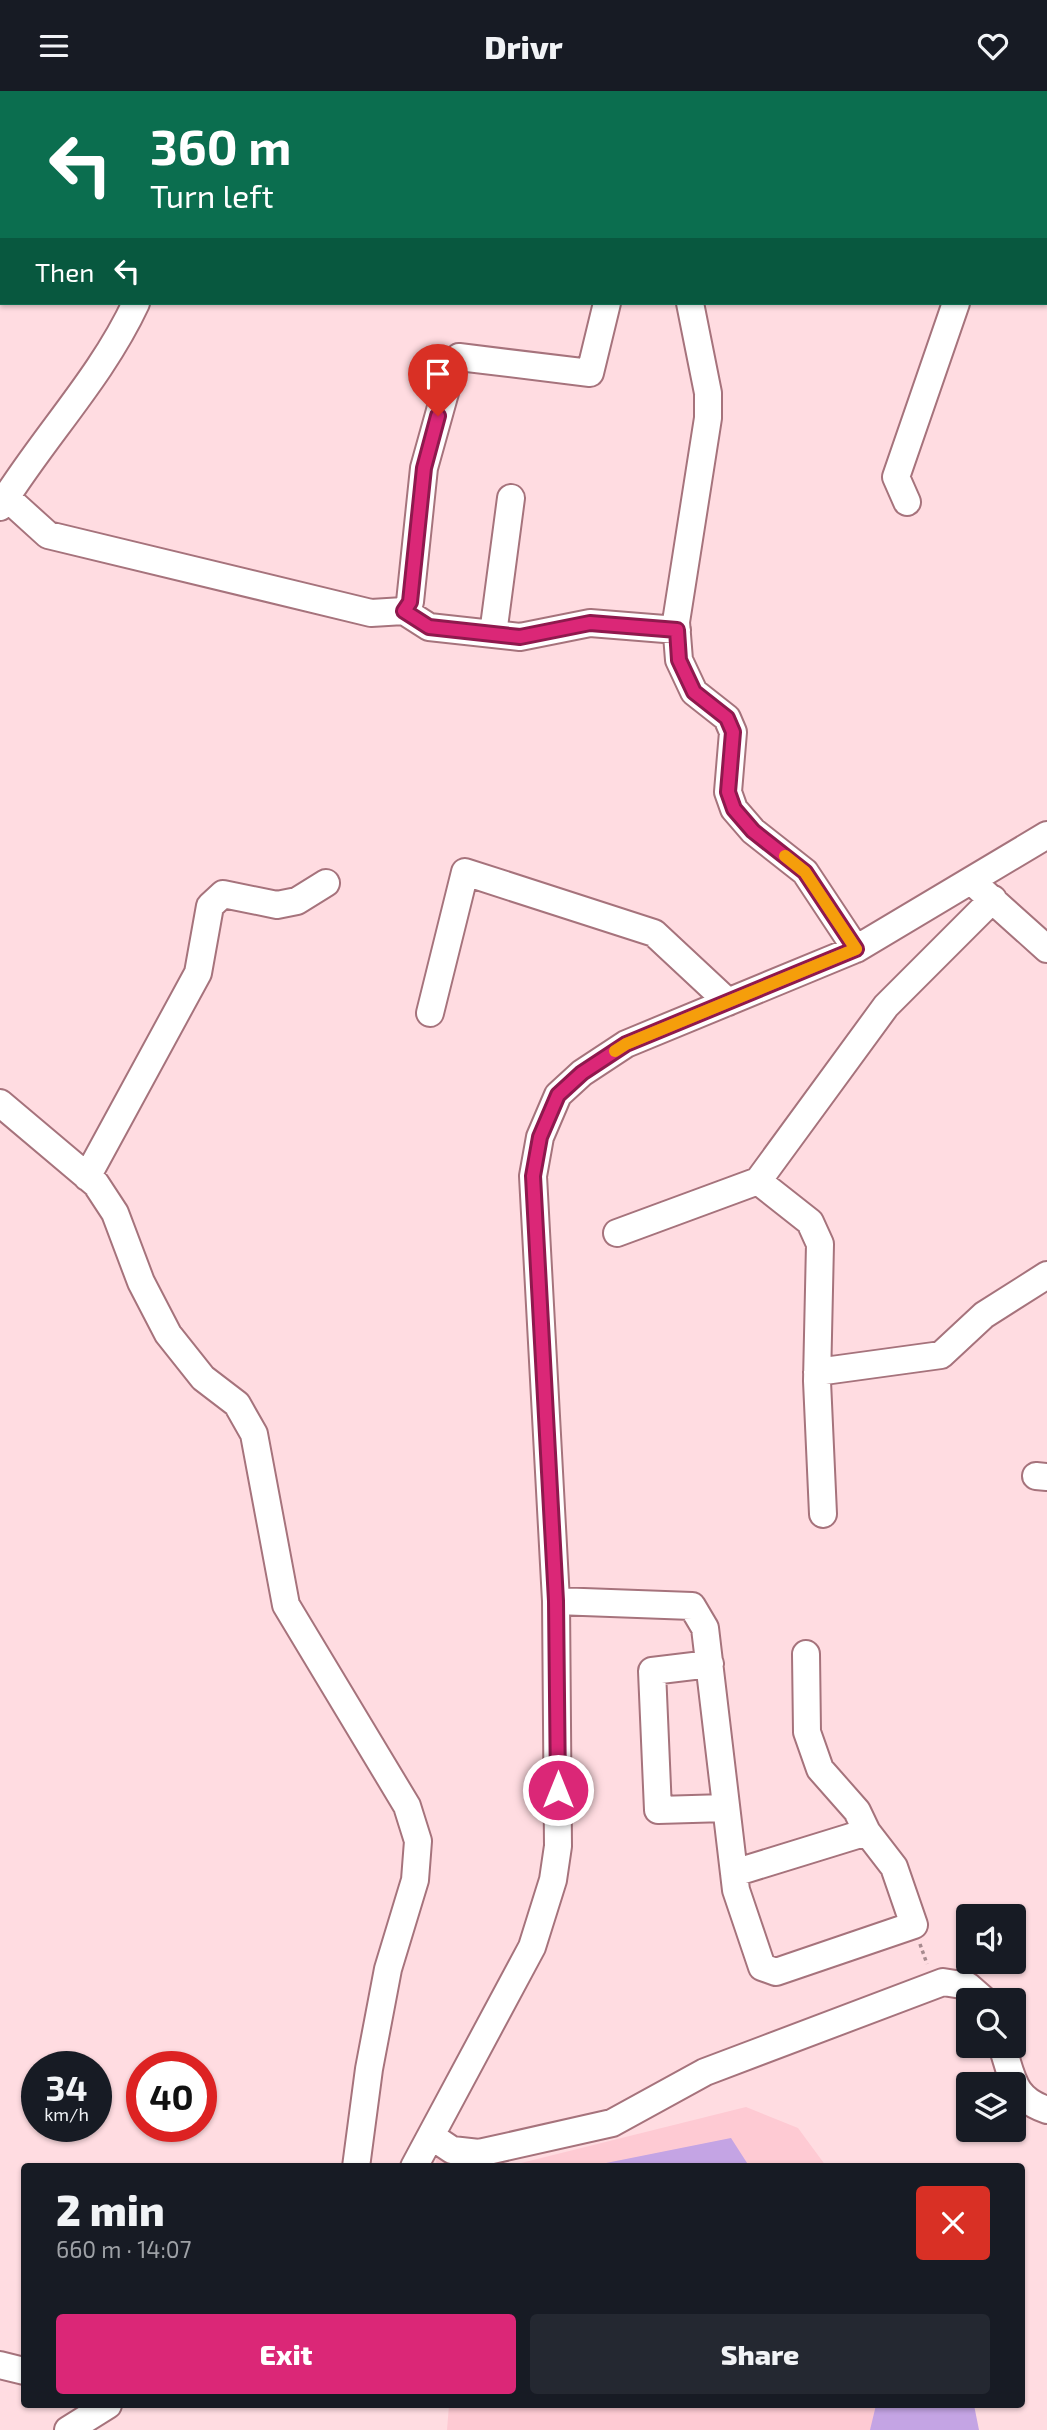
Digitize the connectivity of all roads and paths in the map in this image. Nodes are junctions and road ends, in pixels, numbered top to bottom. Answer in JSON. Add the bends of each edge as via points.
{"nodes":[{"id":1,"x":135,"y":305,"type":"edge"},
{"id":2,"x":607,"y":305,"type":"edge"},
{"id":3,"x":690,"y":305,"type":"edge"},
{"id":4,"x":955,"y":305,"type":"edge"},
{"id":5,"x":511,"y":498,"type":"dead end"},
{"id":6,"x":3,"y":502,"type":"edge"},
{"id":7,"x":907,"y":502,"type":"dead end"},
{"id":8,"x":404,"y":611,"type":"junction"},
{"id":9,"x":677,"y":630,"type":"junction"},
{"id":10,"x":493,"y":634,"type":"junction"},
{"id":11,"x":1047,"y":835,"type":"edge"},
{"id":12,"x":326,"y":883,"type":"dead end"},
{"id":13,"x":968,"y":883,"type":"junction"},
{"id":14,"x":993,"y":899,"type":"junction"},
{"id":15,"x":856,"y":949,"type":"junction"},
{"id":16,"x":1047,"y":949,"type":"edge"},
{"id":17,"x":728,"y":1002,"type":"junction"},
{"id":18,"x":430,"y":1013,"type":"dead end"},
{"id":19,"x":0,"y":1103,"type":"edge"},
{"id":20,"x":88,"y":1177,"type":"junction"},
{"id":21,"x":758,"y":1181,"type":"junction"},
{"id":22,"x":617,"y":1233,"type":"dead end"},
{"id":23,"x":1047,"y":1275,"type":"edge"},
{"id":24,"x":817,"y":1372,"type":"junction"},
{"id":25,"x":823,"y":1514,"type":"dead end"},
{"id":26,"x":556,"y":1601,"type":"junction"},
{"id":27,"x":806,"y":1654,"type":"dead end"},
{"id":28,"x":710,"y":1664,"type":"junction"},
{"id":29,"x":726,"y":1808,"type":"junction"},
{"id":30,"x":867,"y":1832,"type":"junction"},
{"id":31,"x":734,"y":1873,"type":"junction"},
{"id":32,"x":914,"y":1925,"type":"junction"},
{"id":33,"x":934,"y":1986,"type":"junction"},
{"id":34,"x":970,"y":1988,"type":"edge"},
{"id":35,"x":1006,"y":2058,"type":"edge"},
{"id":36,"x":1047,"y":2109,"type":"edge"},
{"id":37,"x":431,"y":2136,"type":"junction"},
{"id":38,"x":357,"y":2163,"type":"edge"},
{"id":39,"x":416,"y":2163,"type":"edge"},
{"id":40,"x":0,"y":2365,"type":"edge"},
{"id":41,"x":21,"y":2370,"type":"edge"},
{"id":42,"x":101,"y":2408,"type":"edge"},
{"id":43,"x":72,"y":2420,"type":"edge"}],
"edges":[{"from":1,"to":6,"type":"street","via":[[97,374]]},
{"from":2,"to":8,"type":"street","via":[[590,373],[459,357],[453,364],[424,468],[410,602]]},
{"from":3,"to":9,"type":"street","via":[[708,393],[708,418]]},
{"from":4,"to":7,"type":"street","via":[[896,477]]},
{"from":5,"to":10,"type":"street"},
{"from":6,"to":8,"type":"street","via":[[48,535],[371,613]]},
{"from":8,"to":10,"type":"street","via":[[429,627]]},
{"from":9,"to":10,"type":"street","via":[[590,623],[520,637]]},
{"from":9,"to":15,"type":"street","via":[[679,660],[694,692],[727,718],[733,732],[728,792],[734,809],[753,831],[805,872]]},
{"from":11,"to":13,"type":"street"},
{"from":12,"to":20,"type":"street","via":[[297,901],[277,905],[222,894],[211,906],[198,973]]},
{"from":13,"to":14,"type":"street"},
{"from":13,"to":15,"type":"street"},
{"from":14,"to":16,"type":"street"},
{"from":14,"to":21,"type":"street","via":[[886,1006]]},
{"from":15,"to":17,"type":"street"},
{"from":17,"to":18,"type":"street","via":[[654,933],[465,872]]},
{"from":17,"to":26,"type":"street","via":[[626,1044],[582,1073],[558,1095],[540,1137],[533,1176]]},
{"from":19,"to":20,"type":"street"},
{"from":20,"to":38,"type":"street","via":[[115,1213],[141,1282],[168,1334],[203,1378],[237,1404],[254,1434],[286,1605],[407,1806],[418,1841],[415,1880],[388,1969]]},
{"from":21,"to":22,"type":"street"},
{"from":21,"to":24,"type":"street","via":[[810,1222],[820,1244]]},
{"from":23,"to":24,"type":"street","via":[[984,1315],[941,1355]]},
{"from":24,"to":25,"type":"street"},
{"from":26,"to":28,"type":"street","via":[[692,1606],[705,1628]]},
{"from":26,"to":37,"type":"street","via":[[558,1835],[553,1880],[532,1947]]},
{"from":27,"to":30,"type":"street","via":[[807,1732],[820,1769],[857,1811]]},
{"from":28,"to":29,"type":"street"},
{"from":28,"to":29,"type":"street","via":[[652,1671],[658,1810]]},
{"from":29,"to":31,"type":"street"},
{"from":30,"to":31,"type":"street"},
{"from":30,"to":32,"type":"street","via":[[894,1867]]},
{"from":31,"to":32,"type":"street","via":[[762,1967],[776,1972]]},
{"from":32,"to":33,"type":"path"},
{"from":33,"to":34,"type":"street","via":[[943,1982]]},
{"from":33,"to":37,"type":"street","via":[[705,2072],[612,2123],[479,2153],[452,2150]]},
{"from":35,"to":36,"type":"street","via":[[1019,2095]]},
{"from":37,"to":39,"type":"street"},
{"from":40,"to":41,"type":"street"},
{"from":42,"to":43,"type":"street"}]}
